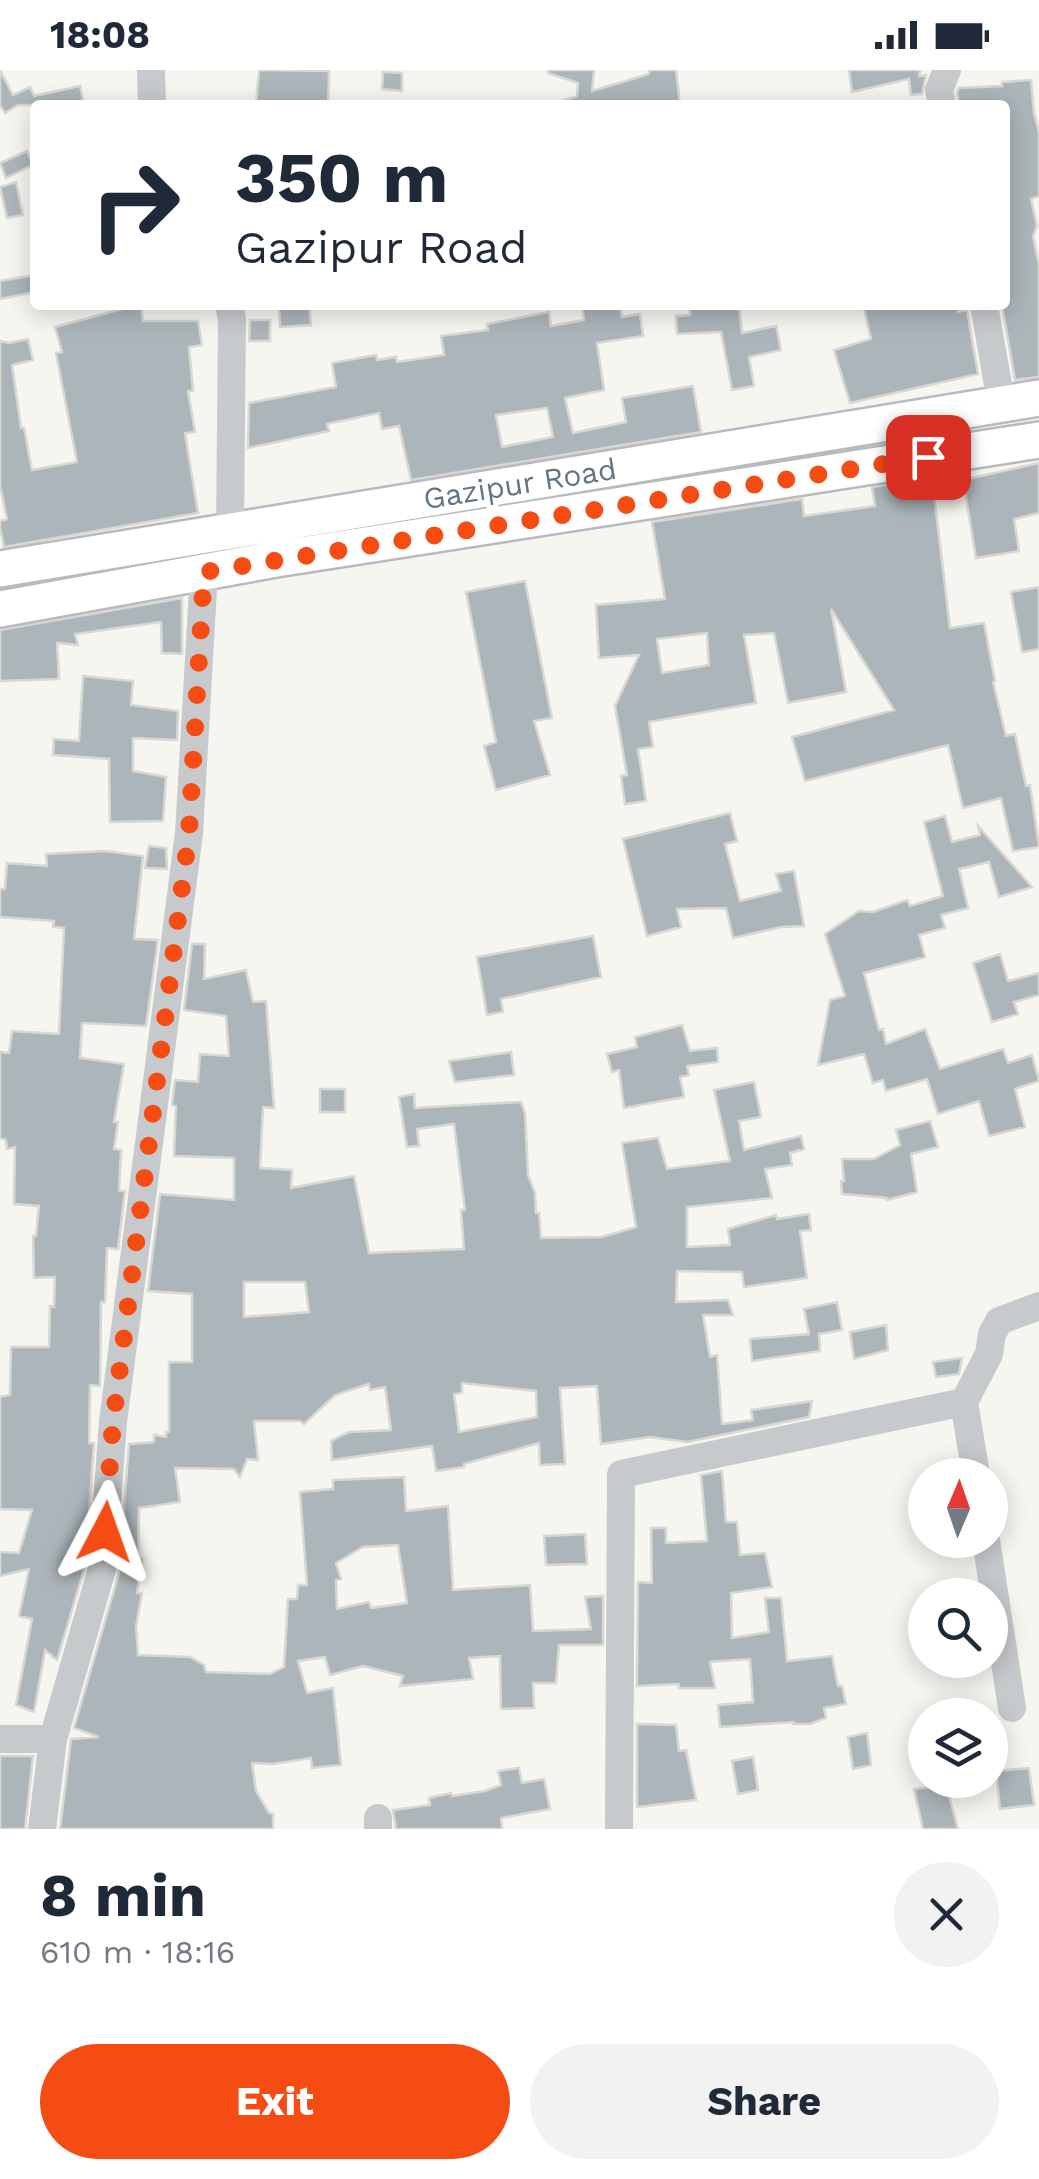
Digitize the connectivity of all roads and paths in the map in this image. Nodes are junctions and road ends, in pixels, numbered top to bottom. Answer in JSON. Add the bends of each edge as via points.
{"nodes":[{"id":1,"x":151,"y":70,"type":"edge"},
{"id":2,"x":947,"y":70,"type":"edge"},
{"id":3,"x":152,"y":100,"type":"edge"},
{"id":4,"x":941,"y":100,"type":"edge"},
{"id":5,"x":230,"y":310,"type":"edge"},
{"id":6,"x":985,"y":310,"type":"edge"},
{"id":7,"x":1039,"y":398,"type":"edge"},
{"id":8,"x":1002,"y":402,"type":"junction"},
{"id":9,"x":1039,"y":421,"type":"edge"},
{"id":10,"x":1039,"y":440,"type":"edge"},
{"id":11,"x":230,"y":529,"type":"junction"},
{"id":12,"x":0,"y":569,"type":"edge"},
{"id":13,"x":204,"y":572,"type":"junction"},
{"id":14,"x":0,"y":587,"type":"edge"},
{"id":15,"x":0,"y":609,"type":"edge"},
{"id":16,"x":1039,"y":1306,"type":"edge"},
{"id":17,"x":964,"y":1402,"type":"junction"},
{"id":18,"x":973,"y":1458,"type":"edge"},
{"id":19,"x":989,"y":1558,"type":"edge"},
{"id":20,"x":1012,"y":1708,"type":"dead end"},
{"id":21,"x":0,"y":1739,"type":"edge"},
{"id":22,"x":53,"y":1739,"type":"junction"},
{"id":23,"x":42,"y":1829,"type":"edge"},
{"id":24,"x":619,"y":1829,"type":"edge"}],
"edges":[{"from":1,"to":3,"type":"street"},
{"from":2,"to":4,"type":"street"},
{"from":5,"to":11,"type":"street"},
{"from":6,"to":8,"type":"street"},
{"from":7,"to":8,"type":"main road","name":"Gazipur Road"},
{"from":8,"to":11,"type":"main road","name":"Gazipur Road"},
{"from":9,"to":14,"type":"main road","via":[[768,458]]},
{"from":10,"to":13,"type":"main road","name":"Gazipur Road"},
{"from":11,"to":12,"type":"main road","name":"Gazipur Road"},
{"from":13,"to":15,"type":"main road","name":"Gazipur Road"},
{"from":13,"to":22,"type":"street","via":[[189,833],[113,1422],[102,1569]]},
{"from":16,"to":17,"type":"street","via":[[999,1321]]},
{"from":17,"to":18,"type":"street"},
{"from":17,"to":24,"type":"street","via":[[621,1474]]},
{"from":19,"to":20,"type":"street"},
{"from":21,"to":22,"type":"street"},
{"from":22,"to":23,"type":"street"}]}
